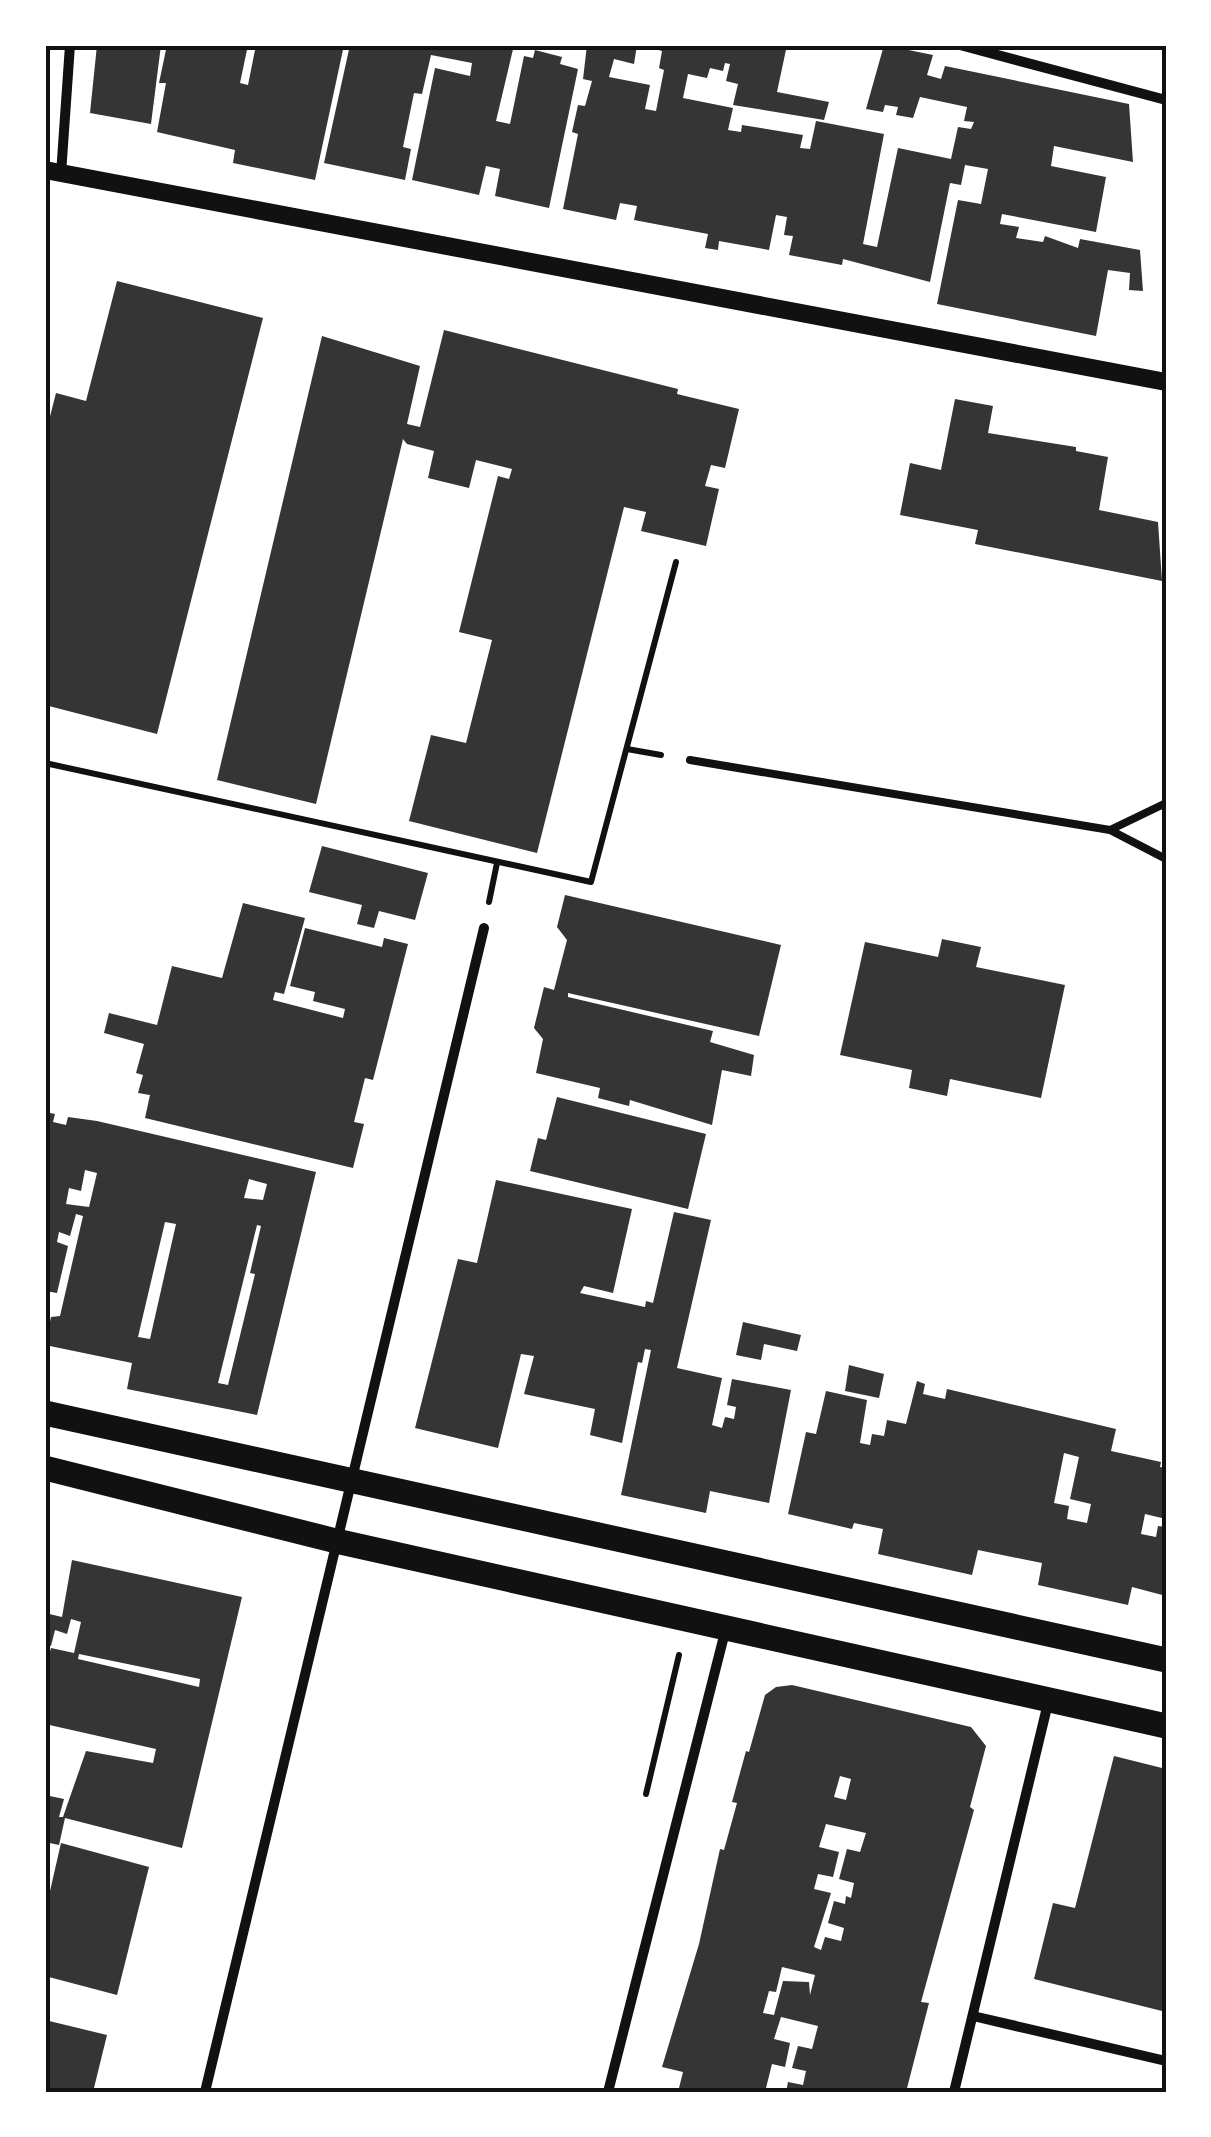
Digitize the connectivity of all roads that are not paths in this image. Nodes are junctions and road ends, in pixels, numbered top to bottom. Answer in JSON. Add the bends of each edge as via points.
{"nodes":[{"id":1,"x":70,"y":45,"type":"edge"},
{"id":2,"x":960,"y":45,"type":"edge"},
{"id":3,"x":1166,"y":100,"type":"edge"},
{"id":4,"x":53,"y":172,"type":"edge"},
{"id":5,"x":1166,"y":382,"type":"edge"},
{"id":6,"x":690,"y":760,"type":"dead end"},
{"id":7,"x":1166,"y":803,"type":"edge"},
{"id":8,"x":1110,"y":830,"type":"junction"},
{"id":9,"x":1166,"y":859,"type":"edge"},
{"id":10,"x":484,"y":928,"type":"dead end"},
{"id":11,"x":45,"y":1414,"type":"edge"},
{"id":12,"x":45,"y":1468,"type":"edge"},
{"id":13,"x":350,"y":1481,"type":"junction"},
{"id":14,"x":336,"y":1541,"type":"junction"},
{"id":15,"x":726,"y":1626,"type":"junction"},
{"id":16,"x":1166,"y":1660,"type":"edge"},
{"id":17,"x":1049,"y":1698,"type":"junction"},
{"id":18,"x":1166,"y":1726,"type":"edge"},
{"id":19,"x":973,"y":2016,"type":"junction"},
{"id":20,"x":1166,"y":2061,"type":"edge"},
{"id":21,"x":206,"y":2092,"type":"edge"},
{"id":22,"x":608,"y":2092,"type":"edge"},
{"id":23,"x":954,"y":2092,"type":"edge"}],
"edges":[{"from":1,"to":4,"type":"street"},
{"from":2,"to":3,"type":"street"},
{"from":4,"to":5,"type":"street"},
{"from":6,"to":8,"type":"lane"},
{"from":7,"to":8,"type":"lane"},
{"from":8,"to":9,"type":"lane"},
{"from":10,"to":13,"type":"street"},
{"from":11,"to":13,"type":"main road"},
{"from":12,"to":14,"type":"main road"},
{"from":13,"to":14,"type":"street"},
{"from":13,"to":16,"type":"main road"},
{"from":14,"to":15,"type":"main road"},
{"from":14,"to":21,"type":"street"},
{"from":15,"to":17,"type":"main road"},
{"from":15,"to":22,"type":"street"},
{"from":17,"to":18,"type":"main road"},
{"from":17,"to":19,"type":"street"},
{"from":19,"to":20,"type":"street"},
{"from":19,"to":23,"type":"street"}]}
